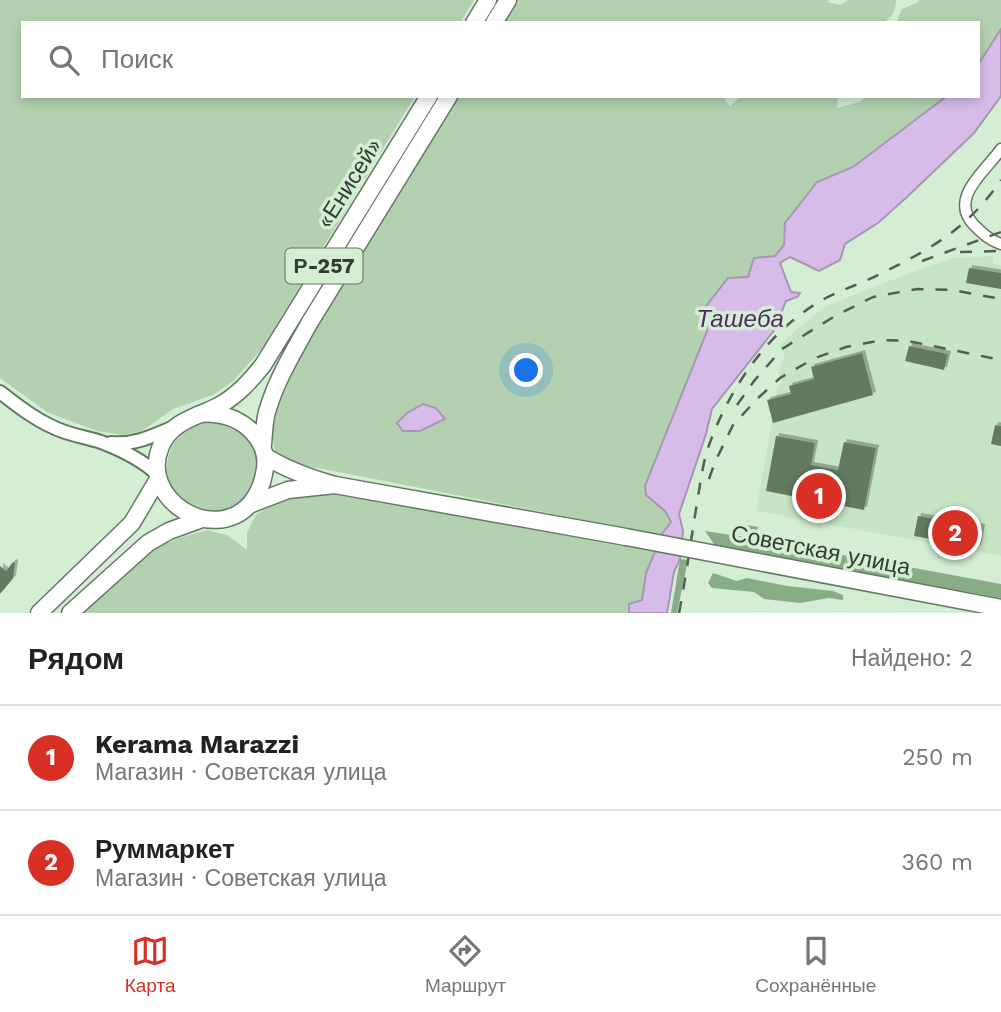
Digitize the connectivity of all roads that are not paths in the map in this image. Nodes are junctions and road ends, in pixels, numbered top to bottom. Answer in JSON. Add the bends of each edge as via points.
{"nodes":[{"id":1,"x":488,"y":0,"type":"edge"},
{"id":2,"x":508,"y":0,"type":"edge"},
{"id":3,"x":475,"y":21,"type":"edge"},
{"id":4,"x":495,"y":21,"type":"edge"},
{"id":5,"x":428,"y":98,"type":"edge"},
{"id":6,"x":448,"y":98,"type":"edge"},
{"id":7,"x":1001,"y":149,"type":"edge"},
{"id":8,"x":1001,"y":244,"type":"edge"},
{"id":9,"x":0,"y":391,"type":"edge"},
{"id":10,"x":197,"y":415,"type":"junction"},
{"id":11,"x":176,"y":426,"type":"junction"},
{"id":12,"x":100,"y":442,"type":"junction"},
{"id":13,"x":264,"y":451,"type":"junction"},
{"id":14,"x":158,"y":477,"type":"junction"},
{"id":15,"x":335,"y":485,"type":"junction"},
{"id":16,"x":250,"y":505,"type":"junction"},
{"id":17,"x":202,"y":519,"type":"junction"},
{"id":18,"x":1001,"y":608,"type":"edge"},
{"id":19,"x":39,"y":613,"type":"edge"},
{"id":20,"x":70,"y":613,"type":"edge"}],
"edges":[{"from":1,"to":3,"type":"main road"},
{"from":2,"to":4,"type":"main road"},
{"from":5,"to":10,"type":"main road","name":"«Енисей»","number":"Р-257","via":[[263,365],[233,396]]},
{"from":6,"to":13,"type":"main road","name":"«Енисей»","number":"Р-257","via":[[310,322],[275,388],[266,415]]},
{"from":7,"to":8,"type":"street","via":[[965,197],[969,220]]},
{"from":9,"to":12,"type":"street","via":[[62,431]]},
{"from":10,"to":11,"type":"main road","name":"«Енисей»","number":"Р-257"},
{"from":10,"to":13,"type":"main road","via":[[237,420],[256,435]]},
{"from":11,"to":12,"type":"street","via":[[133,443]]},
{"from":11,"to":14,"type":"main road","via":[[160,448]]},
{"from":12,"to":14,"type":"street","via":[[146,464]]},
{"from":13,"to":15,"type":"main road","via":[[280,465]]},
{"from":13,"to":16,"type":"main road","name":"«Енисей»","number":"Р-257","via":[[262,485]]},
{"from":14,"to":17,"type":"main road","via":[[175,505]]},
{"from":14,"to":19,"type":"main road","via":[[128,528]]},
{"from":15,"to":16,"type":"main road","via":[[288,490]]},
{"from":15,"to":18,"type":"main road","name":"Советская улица","bridge":true},
{"from":16,"to":17,"type":"main road","via":[[229,517]]},
{"from":17,"to":20,"type":"main road","via":[[148,543]]}]}
